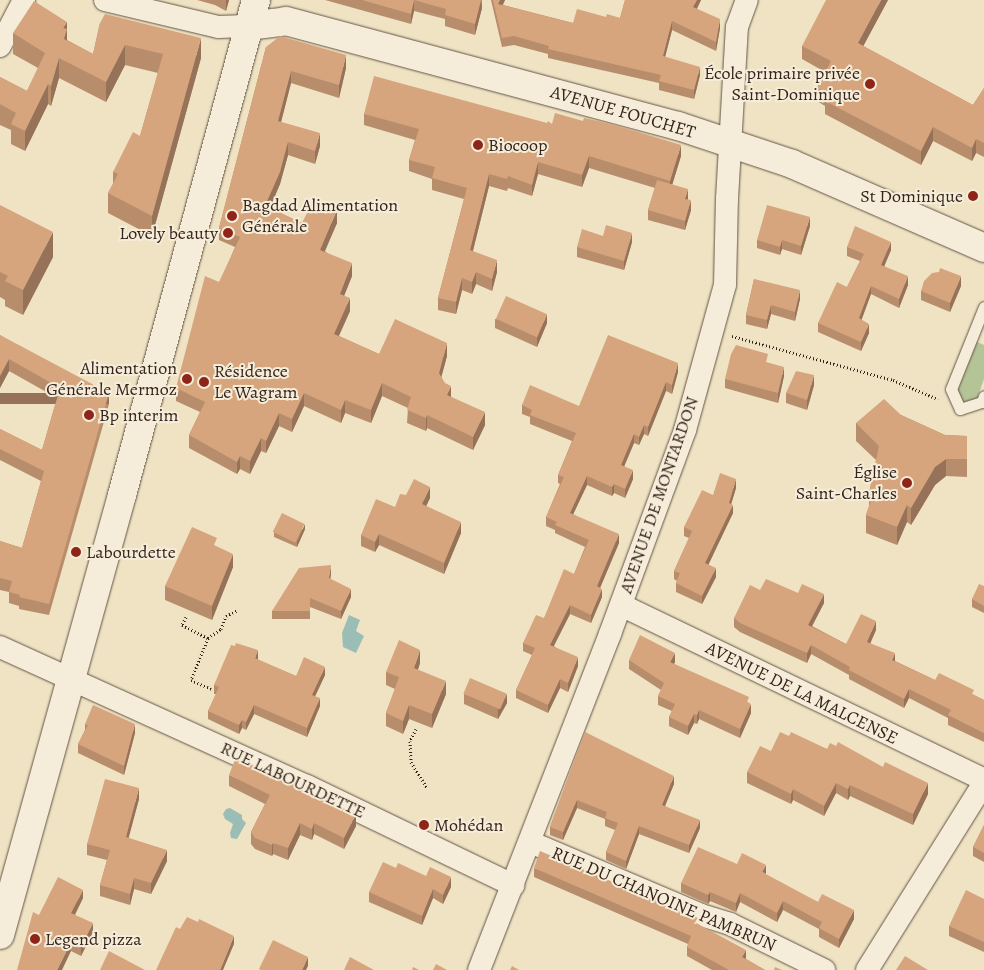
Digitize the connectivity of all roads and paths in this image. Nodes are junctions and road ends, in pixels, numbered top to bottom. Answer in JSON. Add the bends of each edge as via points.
{"nodes":[{"id":1,"x":24,"y":0,"type":"edge"},
{"id":2,"x":105,"y":0,"type":"edge"},
{"id":3,"x":256,"y":0,"type":"edge"},
{"id":4,"x":747,"y":0,"type":"edge"},
{"id":5,"x":248,"y":26,"type":"junction"},
{"id":6,"x":0,"y":46,"type":"edge"},
{"id":7,"x":731,"y":144,"type":"junction"},
{"id":8,"x":984,"y":248,"type":"edge"},
{"id":9,"x":984,"y":307,"type":"edge"},
{"id":10,"x":712,"y":331,"type":"junction"},
{"id":11,"x":984,"y":396,"type":"edge"},
{"id":12,"x":960,"y":409,"type":"junction"},
{"id":13,"x":621,"y":605,"type":"junction"},
{"id":14,"x":238,"y":610,"type":"dead end"},
{"id":15,"x":186,"y":617,"type":"dead end"},
{"id":16,"x":208,"y":638,"type":"junction"},
{"id":17,"x":0,"y":648,"type":"edge"},
{"id":18,"x":70,"y":680,"type":"junction"},
{"id":19,"x":211,"y":688,"type":"dead end"},
{"id":20,"x":416,"y":729,"type":"dead end"},
{"id":21,"x":984,"y":782,"type":"edge"},
{"id":22,"x":428,"y":788,"type":"dead end"},
{"id":23,"x":530,"y":842,"type":"junction"},
{"id":24,"x":513,"y":885,"type":"junction"},
{"id":25,"x":0,"y":935,"type":"edge"},
{"id":26,"x":479,"y":970,"type":"edge"},
{"id":27,"x":824,"y":970,"type":"edge"},
{"id":28,"x":867,"y":970,"type":"edge"}],
"edges":[{"from":1,"to":6,"type":"street"},
{"from":2,"to":5,"type":"street","via":[[218,27]]},
{"from":3,"to":5,"type":"main road"},
{"from":4,"to":7,"type":"street","name":"AVENUE DE MONTARDON","via":[[737,27]]},
{"from":5,"to":7,"type":"main road","name":"AVENUE FOUCHET","via":[[286,21],[672,124]]},
{"from":5,"to":18,"type":"main road"},
{"from":7,"to":8,"type":"main road","name":"AVENUE FOUCHET","via":[[792,164]]},
{"from":7,"to":10,"type":"street","name":"AVENUE DE MONTARDON","via":[[724,285]]},
{"from":9,"to":12,"type":"lane","via":[[951,389]]},
{"from":10,"to":12,"type":"path","via":[[893,380]]},
{"from":10,"to":13,"type":"street","name":"AVENUE DE MONTARDON","via":[[686,430]]},
{"from":11,"to":12,"type":"lane","via":[[982,402]]},
{"from":13,"to":21,"type":"street","name":"AVENUE DE LA MALCENSE"},
{"from":13,"to":23,"type":"street","name":"AVENUE DE MONTARDON"},
{"from":14,"to":16,"type":"path","via":[[226,616],[221,629]]},
{"from":15,"to":16,"type":"path","via":[[182,625]]},
{"from":16,"to":19,"type":"path","via":[[191,680]]},
{"from":17,"to":18,"type":"street","name":"RUE LABOURDETTE"},
{"from":18,"to":24,"type":"street","name":"RUE LABOURDETTE","via":[[307,786]]},
{"from":18,"to":25,"type":"main road"},
{"from":20,"to":22,"type":"path","via":[[410,741],[410,762]]},
{"from":21,"to":28,"type":"street"},
{"from":23,"to":24,"type":"street","name":"AVENUE DE MONTARDON"},
{"from":23,"to":27,"type":"street","name":"RUE DU CHANOINE PAMBRUN","via":[[701,915],[730,924]]},
{"from":24,"to":26,"type":"street","name":"AVENUE DE MONTARDON"}]}
